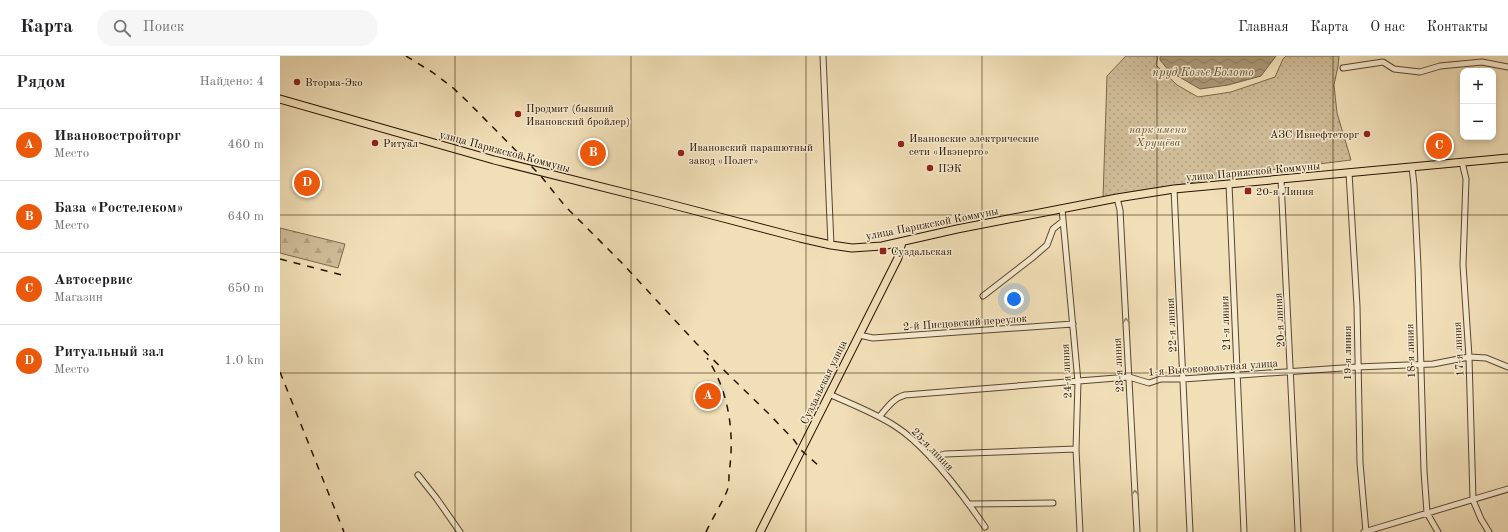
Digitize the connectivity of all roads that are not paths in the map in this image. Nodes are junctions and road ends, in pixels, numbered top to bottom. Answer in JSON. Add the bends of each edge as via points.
{"nodes":[{"id":1,"x":823,"y":56,"type":"edge"},
{"id":2,"x":1508,"y":67,"type":"edge"},
{"id":3,"x":1343,"y":68,"type":"dead end"},
{"id":4,"x":280,"y":99,"type":"edge"},
{"id":5,"x":1508,"y":158,"type":"edge"},
{"id":6,"x":1462,"y":162,"type":"junction"},
{"id":7,"x":1412,"y":167,"type":"junction"},
{"id":8,"x":1349,"y":173,"type":"junction"},
{"id":9,"x":1282,"y":180,"type":"junction"},
{"id":10,"x":1229,"y":184,"type":"junction"},
{"id":11,"x":1174,"y":190,"type":"junction"},
{"id":12,"x":1117,"y":198,"type":"junction"},
{"id":13,"x":1062,"y":209,"type":"junction"},
{"id":14,"x":1063,"y":221,"type":"junction"},
{"id":15,"x":902,"y":242,"type":"junction"},
{"id":16,"x":831,"y":245,"type":"junction"},
{"id":17,"x":983,"y":296,"type":"dead end"},
{"id":18,"x":1073,"y":324,"type":"junction"},
{"id":19,"x":858,"y":335,"type":"junction"},
{"id":20,"x":1469,"y":357,"type":"junction"},
{"id":21,"x":1420,"y":364,"type":"junction"},
{"id":22,"x":1357,"y":367,"type":"junction"},
{"id":23,"x":1508,"y":367,"type":"edge"},
{"id":24,"x":1291,"y":372,"type":"junction"},
{"id":25,"x":1237,"y":375,"type":"junction"},
{"id":26,"x":1129,"y":377,"type":"junction"},
{"id":27,"x":1183,"y":379,"type":"junction"},
{"id":28,"x":1078,"y":382,"type":"junction"},
{"id":29,"x":829,"y":394,"type":"junction"},
{"id":30,"x":879,"y":418,"type":"junction"},
{"id":31,"x":1076,"y":449,"type":"junction"},
{"id":32,"x":931,"y":458,"type":"junction"},
{"id":33,"x":418,"y":475,"type":"dead end"},
{"id":34,"x":1508,"y":489,"type":"edge"},
{"id":35,"x":1473,"y":500,"type":"junction"},
{"id":36,"x":1053,"y":503,"type":"dead end"},
{"id":37,"x":969,"y":504,"type":"junction"},
{"id":38,"x":1427,"y":513,"type":"junction"},
{"id":39,"x":985,"y":527,"type":"dead end"},
{"id":40,"x":460,"y":532,"type":"edge"},
{"id":41,"x":760,"y":532,"type":"edge"},
{"id":42,"x":1080,"y":532,"type":"edge"},
{"id":43,"x":1137,"y":532,"type":"edge"},
{"id":44,"x":1190,"y":532,"type":"edge"},
{"id":45,"x":1244,"y":532,"type":"edge"},
{"id":46,"x":1298,"y":532,"type":"edge"},
{"id":47,"x":1365,"y":532,"type":"edge"},
{"id":48,"x":1438,"y":532,"type":"edge"},
{"id":49,"x":1489,"y":532,"type":"edge"}],
"edges":[{"from":1,"to":16,"type":"street"},
{"from":2,"to":3,"type":"street","via":[[1482,62],[1440,66],[1420,72],[1394,70],[1383,62]]},
{"from":4,"to":16,"type":"main road","name":"улица Парижской Коммуны","via":[[457,150]]},
{"from":5,"to":6,"type":"main road","name":"улица Парижской Коммуны"},
{"from":6,"to":7,"type":"main road","name":"улица Парижской Коммуны"},
{"from":6,"to":20,"type":"street","name":"17-я линия","via":[[1466,179],[1463,265]]},
{"from":7,"to":8,"type":"main road","name":"улица Парижской Коммуны"},
{"from":7,"to":21,"type":"street","name":"18-я линия"},
{"from":8,"to":9,"type":"main road","name":"улица Парижской Коммуны"},
{"from":8,"to":22,"type":"street","name":"19-я линия","via":[[1357,306]]},
{"from":9,"to":10,"type":"main road","name":"улица Парижской Коммуны"},
{"from":9,"to":24,"type":"street","name":"20-я линия"},
{"from":10,"to":11,"type":"main road","name":"улица Парижской Коммуны"},
{"from":10,"to":25,"type":"street","name":"21-я линия"},
{"from":11,"to":12,"type":"main road","name":"улица Парижской Коммуны"},
{"from":11,"to":27,"type":"street","name":"22-я линия"},
{"from":12,"to":13,"type":"main road","name":"улица Парижской Коммуны"},
{"from":26,"to":12,"type":"street","name":"23-я линия","one_way":true,"via":[[1120,210]]},
{"from":13,"to":14,"type":"street","name":"24-я линия"},
{"from":13,"to":15,"type":"main road","name":"улица Парижской Коммуны"},
{"from":14,"to":17,"type":"street","via":[[1053,229],[1046,245]]},
{"from":14,"to":18,"type":"street","name":"24-я линия"},
{"from":15,"to":16,"type":"main road","name":"улица Парижской Коммуны","via":[[868,248]]},
{"from":15,"to":19,"type":"main road","name":"Суздальская улица","via":[[898,258]]},
{"from":18,"to":19,"type":"street","name":"2-й Писцовский переулок","via":[[873,338]]},
{"from":18,"to":28,"type":"street","name":"24-я линия"},
{"from":19,"to":29,"type":"main road","name":"Суздальская улица"},
{"from":20,"to":21,"type":"street","name":"1-я Высоковольтная улица"},
{"from":20,"to":23,"type":"street","name":"1-я Высоковольтная улица","via":[[1486,358]]},
{"from":20,"to":35,"type":"street","name":"17-я линия"},
{"from":21,"to":22,"type":"street","name":"1-я Высоковольтная улица"},
{"from":21,"to":38,"type":"street","name":"18-я линия"},
{"from":22,"to":24,"type":"street","name":"1-я Высоковольтная улица"},
{"from":22,"to":47,"type":"street","name":"19-я линия"},
{"from":24,"to":25,"type":"street","name":"1-я Высоковольтная улица"},
{"from":24,"to":46,"type":"street","name":"20-я линия"},
{"from":25,"to":27,"type":"street","name":"1-я Высоковольтная улица"},
{"from":25,"to":45,"type":"street","name":"21-я линия"},
{"from":26,"to":27,"type":"street","name":"1-я Высоковольтная улица","via":[[1149,383],[1161,379]]},
{"from":26,"to":28,"type":"street","name":"1-я Высоковольтная улица"},
{"from":43,"to":26,"type":"street","name":"23-я линия","one_way":true},
{"from":27,"to":44,"type":"street","name":"22-я линия"},
{"from":28,"to":30,"type":"street","name":"1-я Высоковольтная улица","via":[[899,396]]},
{"from":28,"to":31,"type":"street","name":"24-я линия"},
{"from":29,"to":30,"type":"street","name":"25-я линия"},
{"from":29,"to":41,"type":"main road","name":"Суздальская улица"},
{"from":30,"to":32,"type":"street","name":"25-я линия","via":[[895,426]]},
{"from":31,"to":32,"type":"street","via":[[945,454]]},
{"from":31,"to":42,"type":"street","name":"24-я линия"},
{"from":32,"to":37,"type":"street","name":"25-я линия"},
{"from":33,"to":40,"type":"street"},
{"from":34,"to":35,"type":"street"},
{"from":35,"to":38,"type":"street"},
{"from":35,"to":49,"type":"street","name":"17-я линия"},
{"from":36,"to":37,"type":"street"},
{"from":37,"to":39,"type":"street","name":"25-я линия"},
{"from":38,"to":47,"type":"street"},
{"from":38,"to":48,"type":"street","name":"18-я линия"}]}
